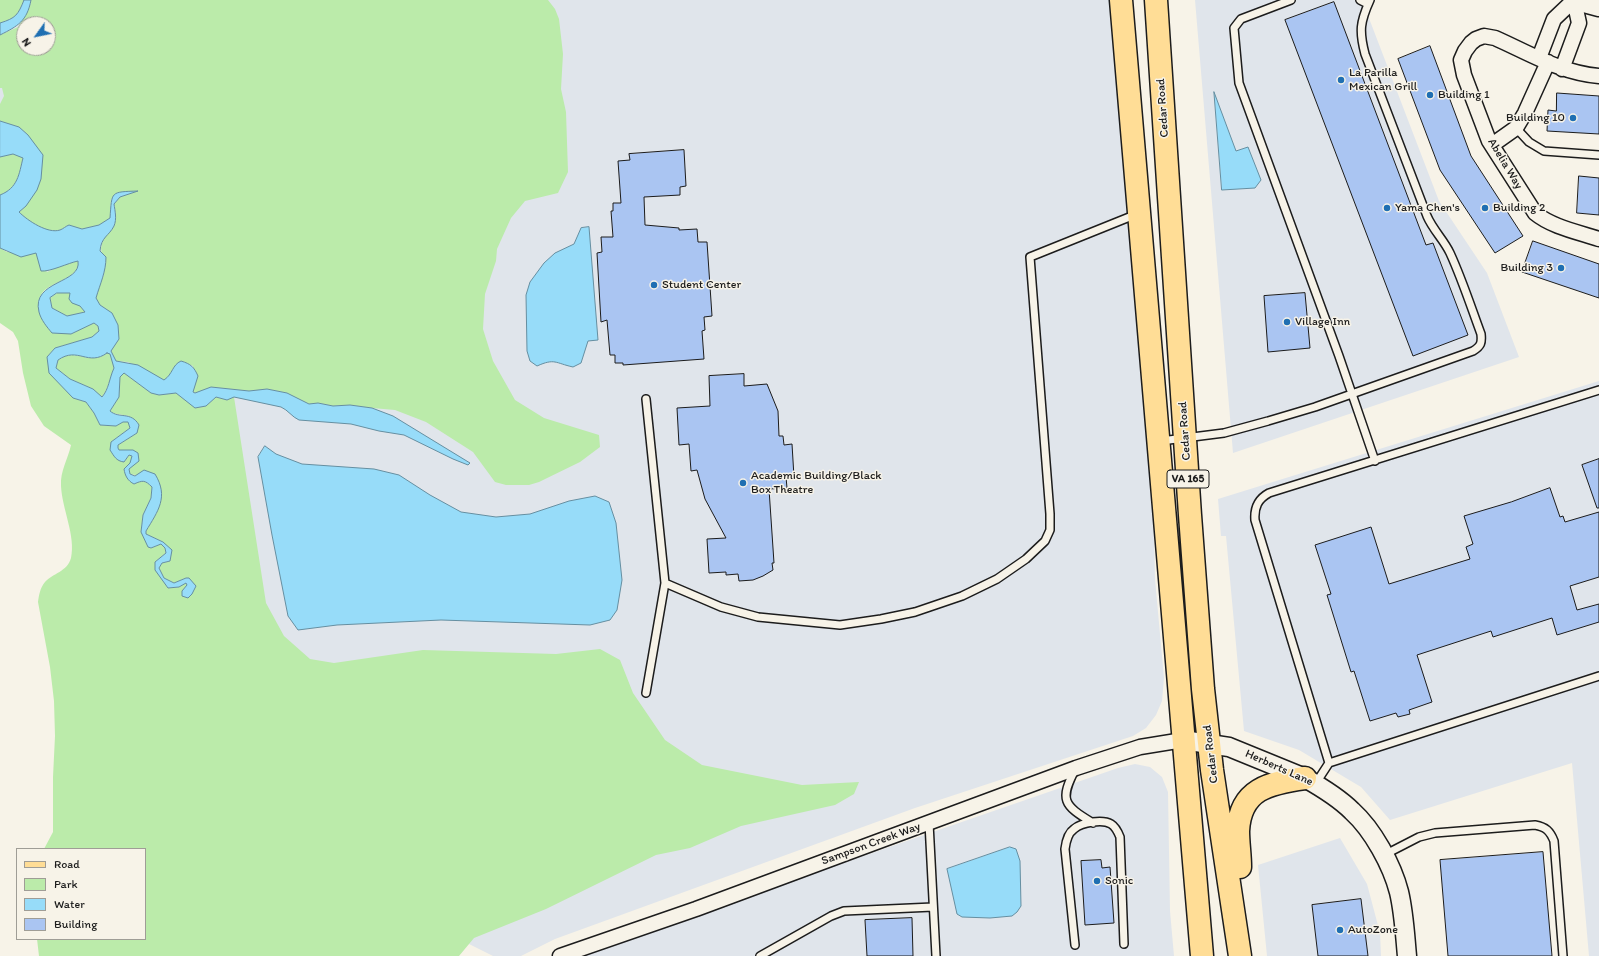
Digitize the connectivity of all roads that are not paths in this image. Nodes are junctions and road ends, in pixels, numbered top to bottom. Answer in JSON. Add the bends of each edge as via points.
{"nodes":[{"id":1,"x":1120,"y":0,"type":"edge"},
{"id":2,"x":1156,"y":0,"type":"edge"},
{"id":3,"x":1291,"y":0,"type":"edge"},
{"id":4,"x":1360,"y":0,"type":"edge"},
{"id":5,"x":1574,"y":0,"type":"edge"},
{"id":6,"x":1369,"y":2,"type":"edge"},
{"id":7,"x":1599,"y":7,"type":"edge"},
{"id":8,"x":1543,"y":60,"type":"junction"},
{"id":9,"x":1562,"y":69,"type":"junction"},
{"id":10,"x":1599,"y":76,"type":"edge"},
{"id":11,"x":1516,"y":128,"type":"junction"},
{"id":12,"x":1492,"y":145,"type":"junction"},
{"id":13,"x":1599,"y":155,"type":"edge"},
{"id":14,"x":1139,"y":213,"type":"junction"},
{"id":15,"x":1599,"y":239,"type":"edge"},
{"id":16,"x":1599,"y":390,"type":"edge"},
{"id":17,"x":1352,"y":393,"type":"junction"},
{"id":18,"x":646,"y":399,"type":"dead end"},
{"id":19,"x":1185,"y":438,"type":"junction"},
{"id":20,"x":1159,"y":441,"type":"junction"},
{"id":21,"x":1375,"y":461,"type":"junction"},
{"id":22,"x":665,"y":582,"type":"junction"},
{"id":23,"x":1599,"y":676,"type":"edge"},
{"id":24,"x":646,"y":693,"type":"dead end"},
{"id":25,"x":1184,"y":740,"type":"junction"},
{"id":26,"x":1210,"y":743,"type":"junction"},
{"id":27,"x":1329,"y":763,"type":"junction"},
{"id":28,"x":1076,"y":768,"type":"junction"},
{"id":29,"x":1310,"y":781,"type":"junction"},
{"id":30,"x":929,"y":823,"type":"junction"},
{"id":31,"x":1093,"y":823,"type":"junction"},
{"id":32,"x":1383,"y":855,"type":"junction"},
{"id":33,"x":933,"y":907,"type":"junction"},
{"id":34,"x":1237,"y":933,"type":"junction"},
{"id":35,"x":1124,"y":944,"type":"dead end"},
{"id":36,"x":1074,"y":945,"type":"dead end"},
{"id":37,"x":560,"y":956,"type":"edge"},
{"id":38,"x":760,"y":956,"type":"edge"},
{"id":39,"x":936,"y":956,"type":"edge"},
{"id":40,"x":1202,"y":956,"type":"edge"},
{"id":41,"x":1240,"y":956,"type":"edge"},
{"id":42,"x":1407,"y":956,"type":"edge"},
{"id":43,"x":1563,"y":956,"type":"edge"}],
"edges":[{"from":1,"to":14,"type":"main road","number":"VA 165"},
{"from":2,"to":19,"type":"main road","name":"Cedar Road","number":"VA 165"},
{"from":3,"to":17,"type":"lane","via":[[1241,19],[1237,23],[1234,28],[1239,83]]},
{"from":4,"to":6,"type":"lane"},
{"from":5,"to":7,"type":"street"},
{"from":5,"to":8,"type":"street","via":[[1554,18]]},
{"from":5,"to":9,"type":"street","via":[[1579,23]]},
{"from":6,"to":17,"type":"lane","via":[[1360,28],[1365,54],[1427,216],[1450,253],[1482,342],[1479,348],[1473,351]]},
{"from":8,"to":9,"type":"street","name":"Abelia Way"},
{"from":8,"to":11,"type":"street","via":[[1525,113]]},
{"from":8,"to":12,"type":"street","name":"Abelia Way","via":[[1495,38],[1484,36],[1476,39],[1465,51],[1462,60],[1464,75]]},
{"from":9,"to":10,"type":"street","name":"Abelia Way"},
{"from":11,"to":12,"type":"street"},
{"from":11,"to":13,"type":"lane","via":[[1529,142],[1544,151]]},
{"from":12,"to":15,"type":"street","name":"Abelia Way","via":[[1535,213],[1550,222]]},
{"from":14,"to":20,"type":"main road","number":"VA 165"},
{"from":14,"to":22,"type":"lane","via":[[1030,257],[1050,530],[1045,541],[1026,559],[998,579],[962,596],[915,612],[840,626],[758,617],[721,607]]},
{"from":16,"to":21,"type":"lane"},
{"from":17,"to":19,"type":"lane","via":[[1314,407],[1224,433]]},
{"from":17,"to":21,"type":"lane"},
{"from":18,"to":22,"type":"lane"},
{"from":19,"to":20,"type":"lane"},
{"from":19,"to":26,"type":"main road","name":"Cedar Road","number":"VA 165","via":[[1201,666]]},
{"from":20,"to":25,"type":"main road","number":"VA 165"},
{"from":21,"to":27,"type":"lane","via":[[1269,493],[1257,503],[1255,511],[1255,520]]},
{"from":22,"to":24,"type":"lane"},
{"from":23,"to":27,"type":"lane"},
{"from":25,"to":26,"type":"street","name":"Herberts Lane"},
{"from":25,"to":28,"type":"street","name":"Sampson Creek Way","via":[[1140,747]]},
{"from":25,"to":40,"type":"main road","number":"VA 165"},
{"from":26,"to":29,"type":"street","name":"Herberts Lane","via":[[1235,749]]},
{"from":26,"to":34,"type":"main road","name":"Cedar Road","number":"VA 165"},
{"from":27,"to":29,"type":"lane"},
{"from":28,"to":30,"type":"street","name":"Sampson Creek Way"},
{"from":28,"to":31,"type":"lane","via":[[1066,790],[1068,803],[1077,813]]},
{"from":29,"to":32,"type":"street","name":"Herberts Lane","via":[[1352,811]]},
{"from":29,"to":34,"type":"main road","via":[[1280,781],[1262,788],[1248,799],[1241,810],[1238,832],[1240,860]]},
{"from":30,"to":33,"type":"lane"},
{"from":30,"to":37,"type":"street","name":"Sampson Creek Way"},
{"from":31,"to":35,"type":"lane","via":[[1112,824],[1120,837]]},
{"from":31,"to":36,"type":"lane","via":[[1073,829],[1066,841]]},
{"from":32,"to":42,"type":"street","name":"Herberts Lane","via":[[1398,892]]},
{"from":32,"to":43,"type":"lane","via":[[1419,837],[1436,833],[1535,825],[1544,827],[1551,833],[1554,841]]},
{"from":33,"to":38,"type":"lane","via":[[844,911]]},
{"from":33,"to":39,"type":"lane"},
{"from":34,"to":41,"type":"main road","name":"Cedar Road","number":"VA 165"}]}
